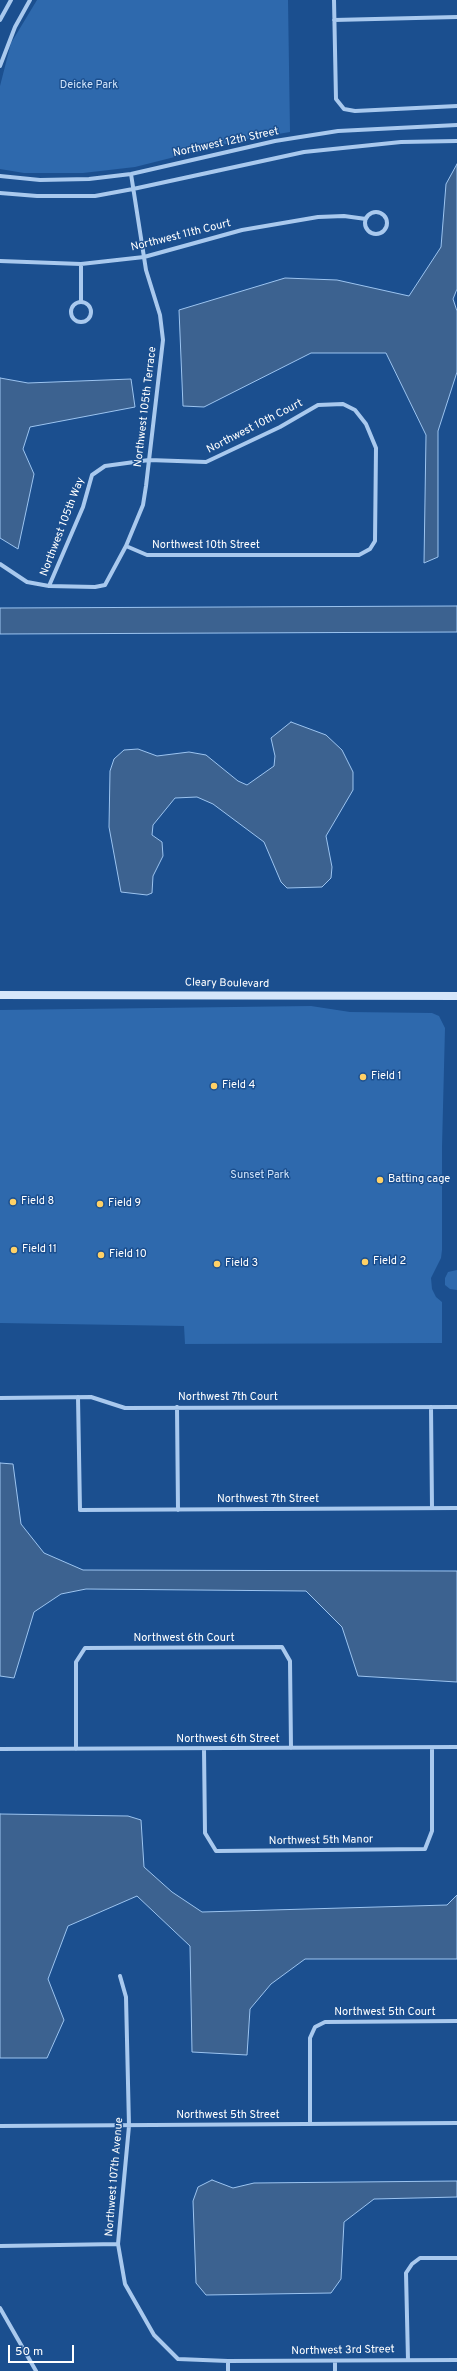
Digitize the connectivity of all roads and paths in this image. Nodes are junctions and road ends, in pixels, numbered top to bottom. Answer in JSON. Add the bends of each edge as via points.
{"nodes":[{"id":1,"x":11,"y":0,"type":"edge"},
{"id":2,"x":30,"y":0,"type":"edge"},
{"id":3,"x":334,"y":0,"type":"edge"},
{"id":4,"x":457,"y":17,"type":"edge"},
{"id":5,"x":0,"y":20,"type":"edge"},
{"id":6,"x":334,"y":20,"type":"junction"},
{"id":7,"x":0,"y":66,"type":"edge"},
{"id":8,"x":457,"y":106,"type":"edge"},
{"id":9,"x":457,"y":125,"type":"edge"},
{"id":10,"x":457,"y":141,"type":"edge"},
{"id":11,"x":131,"y":174,"type":"junction"},
{"id":12,"x":0,"y":176,"type":"edge"},
{"id":13,"x":133,"y":189,"type":"junction"},
{"id":14,"x":0,"y":193,"type":"edge"},
{"id":15,"x":366,"y":219,"type":"junction"},
{"id":16,"x":144,"y":257,"type":"junction"},
{"id":17,"x":0,"y":261,"type":"edge"},
{"id":18,"x":81,"y":264,"type":"junction"},
{"id":19,"x":80,"y":302,"type":"junction"},
{"id":20,"x":149,"y":460,"type":"junction"},
{"id":21,"x":92,"y":475,"type":"joint"},
{"id":22,"x":126,"y":546,"type":"junction"},
{"id":23,"x":370,"y":549,"type":"joint"},
{"id":24,"x":0,"y":564,"type":"edge"},
{"id":25,"x":49,"y":586,"type":"junction"},
{"id":26,"x":0,"y":994,"type":"edge"},
{"id":27,"x":456,"y":997,"type":"edge"},
{"id":28,"x":78,"y":1397,"type":"junction"},
{"id":29,"x":0,"y":1398,"type":"edge"},
{"id":30,"x":177,"y":1407,"type":"junction"},
{"id":31,"x":431,"y":1407,"type":"junction"},
{"id":32,"x":457,"y":1407,"type":"edge"},
{"id":33,"x":432,"y":1508,"type":"junction"},
{"id":34,"x":457,"y":1508,"type":"edge"},
{"id":35,"x":178,"y":1510,"type":"junction"},
{"id":36,"x":457,"y":1747,"type":"edge"},
{"id":37,"x":291,"y":1748,"type":"junction"},
{"id":38,"x":432,"y":1748,"type":"junction"},
{"id":39,"x":0,"y":1749,"type":"edge"},
{"id":40,"x":76,"y":1749,"type":"junction"},
{"id":41,"x":204,"y":1749,"type":"junction"},
{"id":42,"x":120,"y":1976,"type":"dead end"},
{"id":43,"x":457,"y":2021,"type":"edge"},
{"id":44,"x":457,"y":2123,"type":"edge"},
{"id":45,"x":310,"y":2124,"type":"junction"},
{"id":46,"x":0,"y":2126,"type":"edge"},
{"id":47,"x":129,"y":2126,"type":"junction"},
{"id":48,"x":118,"y":2244,"type":"junction"},
{"id":49,"x":0,"y":2246,"type":"edge"},
{"id":50,"x":457,"y":2258,"type":"edge"},
{"id":51,"x":0,"y":2308,"type":"edge"},
{"id":52,"x":408,"y":2360,"type":"junction"},
{"id":53,"x":457,"y":2360,"type":"edge"},
{"id":54,"x":228,"y":2361,"type":"junction"},
{"id":55,"x":335,"y":2361,"type":"junction"},
{"id":56,"x":36,"y":2371,"type":"edge"},
{"id":57,"x":228,"y":2371,"type":"edge"},
{"id":58,"x":336,"y":2371,"type":"edge"}],
"edges":[{"from":1,"to":5,"type":"street"},
{"from":2,"to":7,"type":"street","via":[[15,27]]},
{"from":3,"to":6,"type":"street"},
{"from":4,"to":6,"type":"street"},
{"from":6,"to":8,"type":"street","via":[[336,99],[344,108],[355,111]]},
{"from":9,"to":11,"type":"street","name":"Northwest 12th Street","via":[[338,131],[275,140]]},
{"from":10,"to":13,"type":"street","via":[[401,142],[304,152]]},
{"from":11,"to":12,"type":"street","name":"Northwest 12th Street","via":[[68,180]]},
{"from":11,"to":13,"type":"street","name":"Northwest 105th Terrace"},
{"from":13,"to":14,"type":"street","via":[[95,196]]},
{"from":13,"to":16,"type":"street","name":"Northwest 105th Terrace"},
{"from":15,"to":15,"type":"street","name":"Northwest 11th Court","via":[[366,227],[375,234],[382,232],[387,226],[386,216],[380,212],[370,213]]},
{"from":15,"to":16,"type":"street","name":"Northwest 11th Court","via":[[344,216],[310,218],[242,230]]},
{"from":16,"to":18,"type":"street","name":"Northwest 11th Court"},
{"from":16,"to":20,"type":"street","name":"Northwest 105th Terrace","via":[[160,315],[163,340]]},
{"from":17,"to":18,"type":"street","name":"Northwest 11th Court"},
{"from":18,"to":19,"type":"street"},
{"from":19,"to":19,"type":"street","via":[[73,305],[71,314],[75,320],[82,322],[88,319],[91,310],[88,304]]},
{"from":20,"to":21,"type":"street","name":"Northwest 10th Court","via":[[105,466]]},
{"from":20,"to":22,"type":"street","name":"Northwest 105th Terrace","via":[[143,505]]},
{"from":20,"to":23,"type":"street","name":"Northwest 10th Court","via":[[206,462],[280,427],[318,405],[342,404],[355,410],[366,424],[376,448],[375,541]]},
{"from":21,"to":25,"type":"street","name":"Northwest 105th Way","via":[[83,507]]},
{"from":22,"to":23,"type":"street","name":"Northwest 10th Street","via":[[147,555],[358,555]]},
{"from":22,"to":25,"type":"street","via":[[105,585]]},
{"from":24,"to":25,"type":"street","via":[[28,582]]},
{"from":26,"to":27,"type":"street","name":"Cleary Boulevard"},
{"from":28,"to":29,"type":"street","name":"Northwest 7th Court"},
{"from":28,"to":30,"type":"street","name":"Northwest 7th Court","via":[[91,1397],[125,1408]]},
{"from":28,"to":35,"type":"street","name":"Northwest 7th Street","via":[[80,1510]]},
{"from":30,"to":31,"type":"street","name":"Northwest 7th Court"},
{"from":30,"to":35,"type":"street"},
{"from":31,"to":32,"type":"street","name":"Northwest 7th Court"},
{"from":31,"to":33,"type":"street"},
{"from":33,"to":34,"type":"street","name":"Northwest 7th Street"},
{"from":33,"to":35,"type":"street","name":"Northwest 7th Street"},
{"from":36,"to":38,"type":"street","name":"Northwest 6th Street"},
{"from":37,"to":38,"type":"street","name":"Northwest 6th Street"},
{"from":37,"to":40,"type":"street","name":"Northwest 6th Court","via":[[290,1661],[282,1647],[85,1648],[76,1662]]},
{"from":37,"to":41,"type":"street","name":"Northwest 6th Street"},
{"from":38,"to":41,"type":"street","name":"Northwest 5th Manor","via":[[432,1831],[425,1849],[216,1851],[205,1833]]},
{"from":39,"to":40,"type":"street","name":"Northwest 6th Street"},
{"from":40,"to":41,"type":"street","name":"Northwest 6th Street"},
{"from":42,"to":47,"type":"street","name":"Northwest 107th Avenue","via":[[126,1997]]},
{"from":43,"to":45,"type":"street","name":"Northwest 5th Court","via":[[325,2022],[315,2027],[310,2038]]},
{"from":44,"to":45,"type":"street","name":"Northwest 5th Street"},
{"from":45,"to":47,"type":"street","name":"Northwest 5th Street"},
{"from":46,"to":47,"type":"street","name":"Northwest 5th Street"},
{"from":47,"to":48,"type":"street","name":"Northwest 107th Avenue"},
{"from":48,"to":49,"type":"street"},
{"from":48,"to":54,"type":"street","name":"Northwest 107th Avenue","via":[[125,2284],[154,2335],[178,2359]]},
{"from":50,"to":52,"type":"street","via":[[420,2258],[412,2264],[406,2274]]},
{"from":51,"to":56,"type":"street"},
{"from":52,"to":53,"type":"street","name":"Northwest 3rd Street"},
{"from":52,"to":55,"type":"street","name":"Northwest 3rd Street"},
{"from":54,"to":55,"type":"street","name":"Northwest 3rd Street"},
{"from":54,"to":57,"type":"street"},
{"from":55,"to":58,"type":"street"}]}
